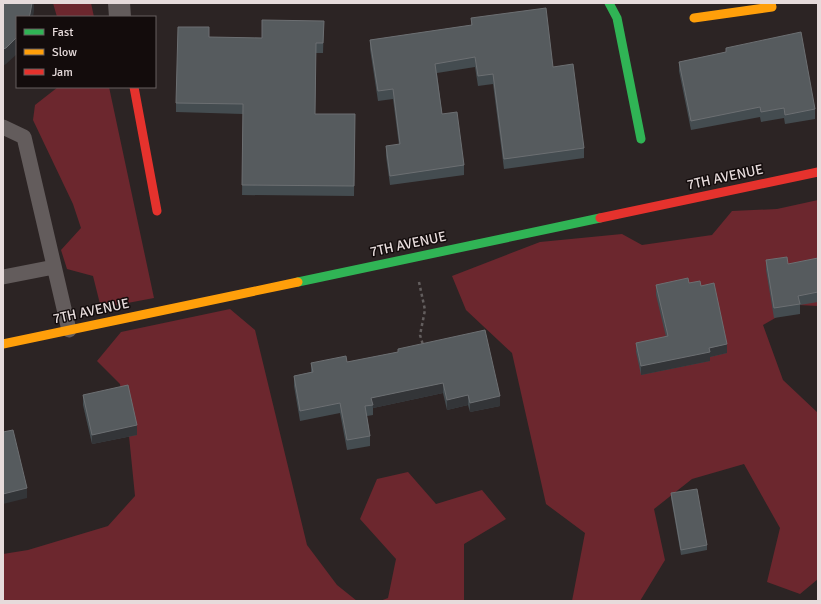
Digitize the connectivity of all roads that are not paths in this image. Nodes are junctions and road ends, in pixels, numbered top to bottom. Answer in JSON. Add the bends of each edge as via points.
{"nodes":[{"id":1,"x":119,"y":3,"type":"edge"},
{"id":2,"x":609,"y":3,"type":"edge"},
{"id":3,"x":771,"y":3,"type":"edge"},
{"id":4,"x":120,"y":16,"type":"edge"},
{"id":5,"x":694,"y":18,"type":"dead end"},
{"id":6,"x":134,"y":88,"type":"edge"},
{"id":7,"x":3,"y":127,"type":"edge"},
{"id":8,"x":641,"y":139,"type":"dead end"},
{"id":9,"x":818,"y":172,"type":"edge"},
{"id":10,"x":157,"y":211,"type":"dead end"},
{"id":11,"x":54,"y":267,"type":"junction"},
{"id":12,"x":3,"y":278,"type":"edge"},
{"id":13,"x":69,"y":330,"type":"junction"},
{"id":14,"x":3,"y":344,"type":"edge"}],
"edges":[{"from":1,"to":4,"type":"street"},
{"from":2,"to":8,"type":"street","via":[[617,18]]},
{"from":3,"to":5,"type":"street","via":[[772,7]]},
{"from":6,"to":10,"type":"street"},
{"from":7,"to":11,"type":"lane","via":[[24,137]]},
{"from":9,"to":13,"type":"street","name":"7TH AVENUE"},
{"from":11,"to":12,"type":"lane"},
{"from":11,"to":13,"type":"lane"},
{"from":13,"to":14,"type":"street","name":"7TH AVENUE"}]}
